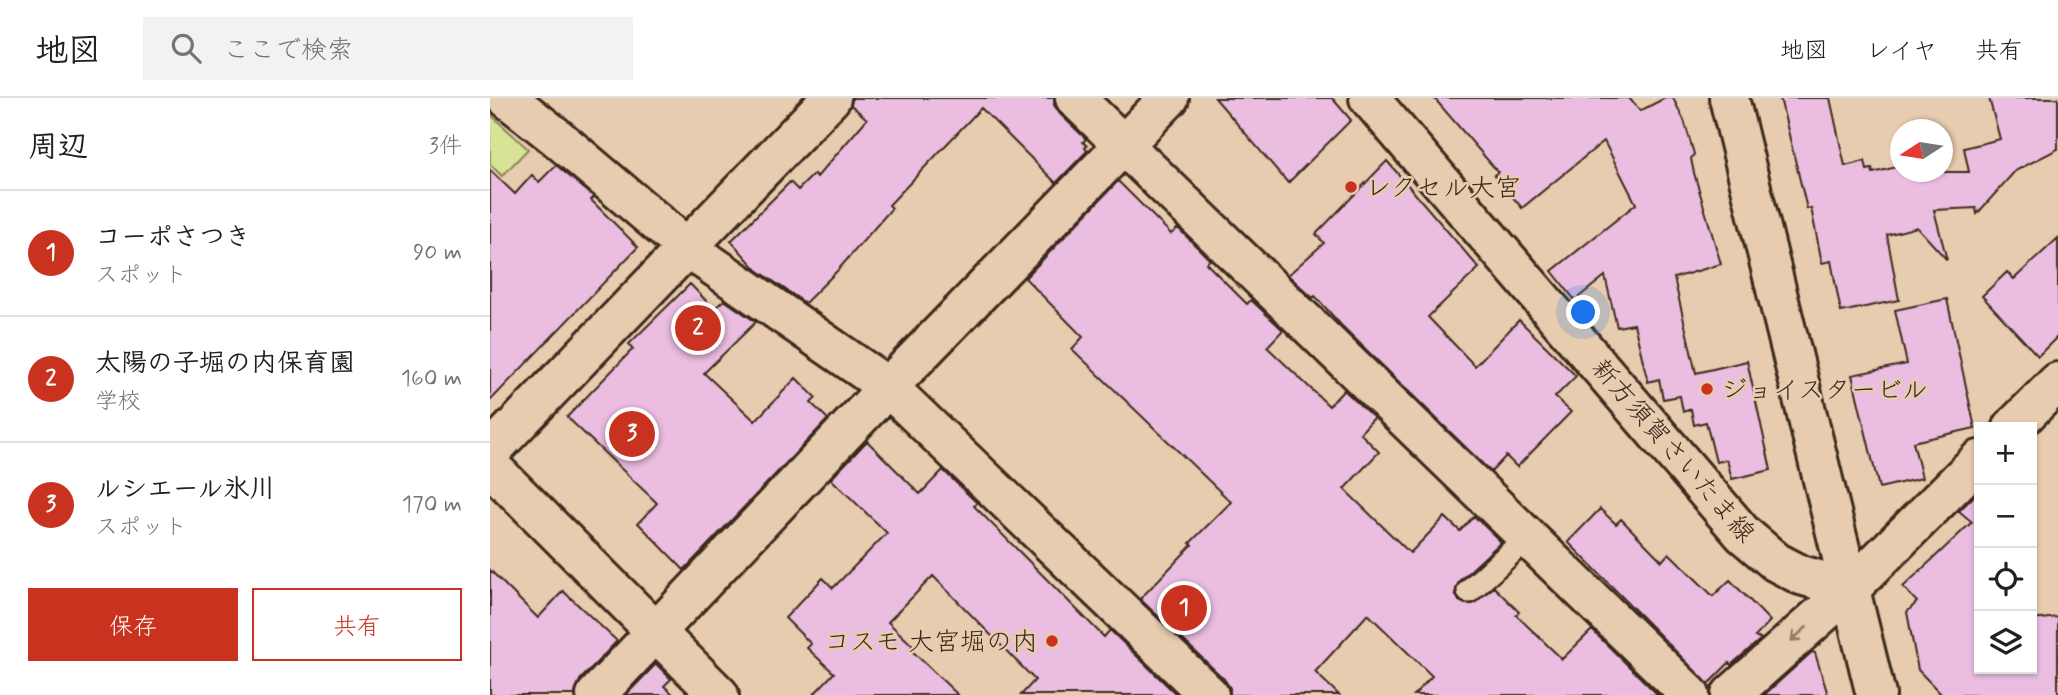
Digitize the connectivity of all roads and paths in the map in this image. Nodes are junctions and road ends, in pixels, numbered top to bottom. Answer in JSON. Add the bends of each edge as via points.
{"nodes":[{"id":1,"x":507,"y":98,"type":"edge"},
{"id":2,"x":831,"y":98,"type":"edge"},
{"id":3,"x":1075,"y":98,"type":"edge"},
{"id":4,"x":1169,"y":98,"type":"edge"},
{"id":5,"x":1369,"y":98,"type":"edge"},
{"id":6,"x":1729,"y":98,"type":"edge"},
{"id":7,"x":1122,"y":145,"type":"junction"},
{"id":8,"x":686,"y":247,"type":"junction"},
{"id":9,"x":2058,"y":382,"type":"edge"},
{"id":10,"x":888,"y":387,"type":"junction"},
{"id":11,"x":2017,"y":422,"type":"edge"},
{"id":12,"x":490,"y":453,"type":"edge"},
{"id":13,"x":1974,"y":465,"type":"edge"},
{"id":14,"x":490,"y":466,"type":"edge"},
{"id":15,"x":1528,"y":537,"type":"junction"},
{"id":16,"x":1850,"y":589,"type":"junction"},
{"id":17,"x":1469,"y":591,"type":"dead end"},
{"id":18,"x":654,"y":632,"type":"junction"},
{"id":19,"x":596,"y":695,"type":"edge"},
{"id":20,"x":719,"y":695,"type":"edge"},
{"id":21,"x":1209,"y":695,"type":"edge"},
{"id":22,"x":1690,"y":695,"type":"edge"},
{"id":23,"x":1731,"y":695,"type":"edge"},
{"id":24,"x":1876,"y":695,"type":"edge"}],
"edges":[{"from":1,"to":8,"type":"street"},
{"from":2,"to":8,"type":"street"},
{"from":3,"to":7,"type":"street"},
{"from":4,"to":7,"type":"street"},
{"from":5,"to":16,"type":"street","name":"新方須賀さいたま線","via":[[1743,534],[1776,562],[1801,575]]},
{"from":6,"to":16,"type":"street"},
{"from":7,"to":10,"type":"street"},
{"from":7,"to":15,"type":"street"},
{"from":8,"to":10,"type":"street"},
{"from":8,"to":12,"type":"street"},
{"from":9,"to":11,"type":"street"},
{"from":10,"to":18,"type":"street"},
{"from":10,"to":21,"type":"street"},
{"from":13,"to":16,"type":"street"},
{"from":14,"to":18,"type":"street"},
{"from":15,"to":17,"type":"lane"},
{"from":15,"to":22,"type":"street"},
{"from":16,"to":23,"type":"street","one_way":true},
{"from":16,"to":24,"type":"street"},
{"from":18,"to":19,"type":"street"},
{"from":18,"to":20,"type":"street"}]}
